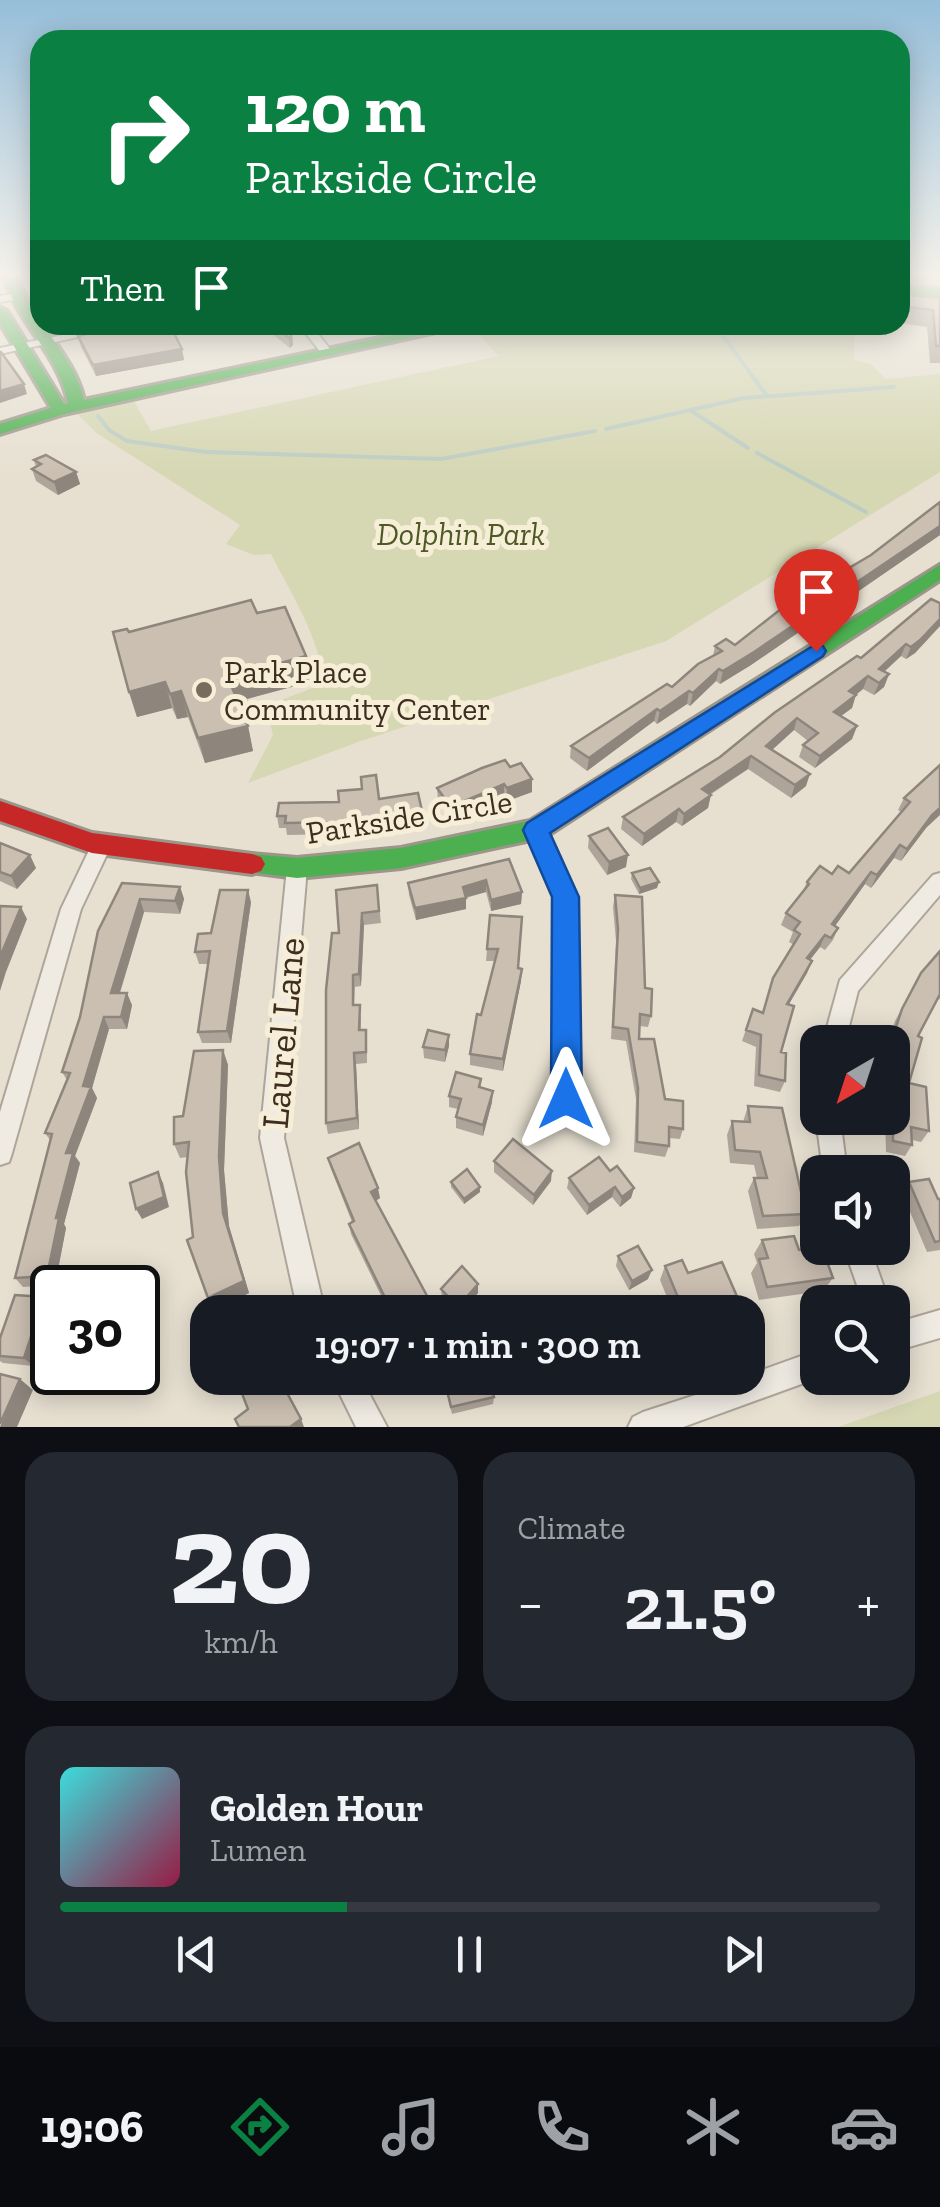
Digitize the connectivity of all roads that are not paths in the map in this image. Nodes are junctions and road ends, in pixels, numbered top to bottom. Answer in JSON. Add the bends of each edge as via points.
{"nodes":[{"id":1,"x":32,"y":341,"type":"edge"},
{"id":2,"x":51,"y":341,"type":"edge"},
{"id":3,"x":318,"y":341,"type":"edge"},
{"id":4,"x":352,"y":341,"type":"edge"},
{"id":5,"x":365,"y":341,"type":"edge"},
{"id":6,"x":34,"y":344,"type":"junction"},
{"id":7,"x":324,"y":348,"type":"junction"},
{"id":8,"x":0,"y":352,"type":"edge"},
{"id":9,"x":68,"y":403,"type":"junction"},
{"id":10,"x":0,"y":416,"type":"edge"},
{"id":11,"x":0,"y":429,"type":"edge"},
{"id":12,"x":940,"y":571,"type":"edge"},
{"id":13,"x":0,"y":810,"type":"edge"},
{"id":14,"x":536,"y":830,"type":"junction"},
{"id":15,"x":100,"y":848,"type":"junction"},
{"id":16,"x":297,"y":868,"type":"junction"},
{"id":17,"x":940,"y":881,"type":"edge"},
{"id":18,"x":838,"y":1025,"type":"edge"},
{"id":19,"x":566,"y":1099,"type":"dead end"},
{"id":20,"x":0,"y":1152,"type":"edge"},
{"id":21,"x":308,"y":1295,"type":"edge"},
{"id":22,"x":940,"y":1324,"type":"edge"},
{"id":23,"x":910,"y":1333,"type":"edge"},
{"id":24,"x":800,"y":1370,"type":"edge"},
{"id":25,"x":355,"y":1395,"type":"edge"},
{"id":26,"x":372,"y":1427,"type":"edge"},
{"id":27,"x":643,"y":1427,"type":"edge"}],
"edges":[{"from":1,"to":6,"type":"street"},
{"from":2,"to":6,"type":"street"},
{"from":3,"to":7,"type":"street"},
{"from":4,"to":7,"type":"street"},
{"from":5,"to":7,"type":"street"},
{"from":6,"to":8,"type":"street"},
{"from":6,"to":9,"type":"street"},
{"from":7,"to":9,"type":"street"},
{"from":9,"to":10,"type":"street"},
{"from":9,"to":11,"type":"street"},
{"from":12,"to":14,"type":"street","name":"Parkside Circle"},
{"from":13,"to":15,"type":"street","name":"Parkside Circle"},
{"from":14,"to":16,"type":"street","name":"Parkside Circle","via":[[401,858]]},
{"from":14,"to":19,"type":"street","via":[[566,897]]},
{"from":15,"to":16,"type":"street","name":"Parkside Circle"},
{"from":15,"to":20,"type":"street","via":[[71,909]]},
{"from":16,"to":21,"type":"street","name":"Laurel Lane","via":[[272,1138]]},
{"from":17,"to":18,"type":"street","via":[[848,987]]},
{"from":22,"to":23,"type":"street"},
{"from":24,"to":27,"type":"street"},
{"from":25,"to":26,"type":"street"}]}
